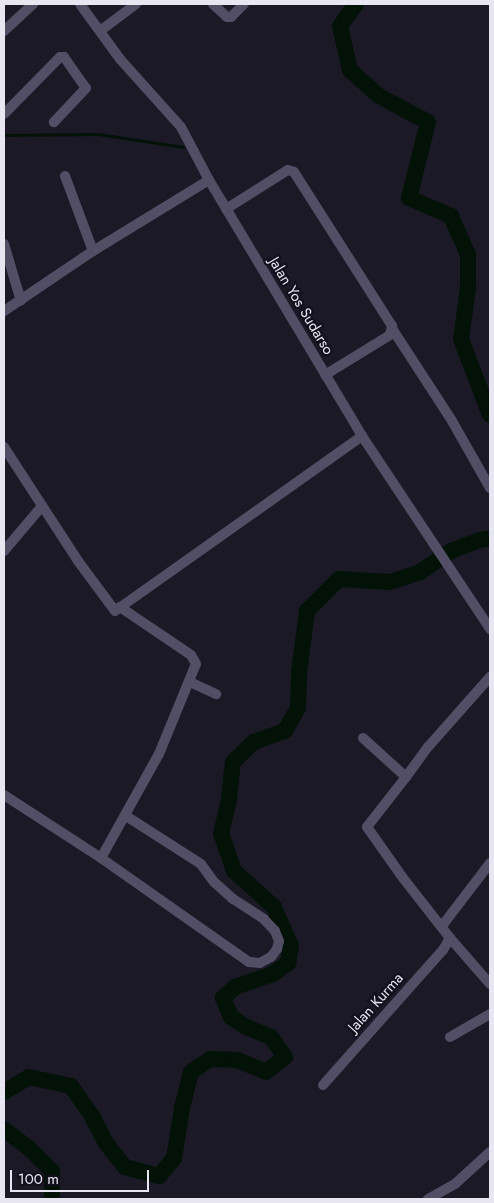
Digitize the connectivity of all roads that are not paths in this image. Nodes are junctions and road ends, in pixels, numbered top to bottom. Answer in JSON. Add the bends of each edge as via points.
{"nodes":[{"id":1,"x":33,"y":4,"type":"edge"},
{"id":2,"x":80,"y":4,"type":"edge"},
{"id":3,"x":136,"y":4,"type":"edge"},
{"id":4,"x":213,"y":4,"type":"edge"},
{"id":5,"x":244,"y":4,"type":"edge"},
{"id":6,"x":4,"y":31,"type":"edge"},
{"id":7,"x":100,"y":31,"type":"junction"},
{"id":8,"x":4,"y":114,"type":"edge"},
{"id":9,"x":54,"y":122,"type":"dead end"},
{"id":10,"x":65,"y":176,"type":"dead end"},
{"id":11,"x":209,"y":180,"type":"junction"},
{"id":12,"x":226,"y":209,"type":"junction"},
{"id":13,"x":4,"y":244,"type":"edge"},
{"id":14,"x":93,"y":251,"type":"junction"},
{"id":15,"x":21,"y":300,"type":"junction"},
{"id":16,"x":4,"y":311,"type":"edge"},
{"id":17,"x":393,"y":330,"type":"junction"},
{"id":18,"x":325,"y":375,"type":"junction"},
{"id":19,"x":362,"y":436,"type":"junction"},
{"id":20,"x":4,"y":447,"type":"edge"},
{"id":21,"x":490,"y":488,"type":"edge"},
{"id":22,"x":42,"y":506,"type":"junction"},
{"id":23,"x":4,"y":551,"type":"edge"},
{"id":24,"x":120,"y":607,"type":"junction"},
{"id":25,"x":490,"y":629,"type":"edge"},
{"id":26,"x":490,"y":677,"type":"edge"},
{"id":27,"x":190,"y":682,"type":"junction"},
{"id":28,"x":216,"y":694,"type":"dead end"},
{"id":29,"x":363,"y":738,"type":"dead end"},
{"id":30,"x":406,"y":777,"type":"junction"},
{"id":31,"x":4,"y":795,"type":"edge"},
{"id":32,"x":126,"y":816,"type":"junction"},
{"id":33,"x":101,"y":858,"type":"junction"},
{"id":34,"x":490,"y":863,"type":"edge"},
{"id":35,"x":442,"y":926,"type":"junction"},
{"id":36,"x":450,"y":938,"type":"junction"},
{"id":37,"x":490,"y":984,"type":"edge"},
{"id":38,"x":490,"y":1014,"type":"edge"},
{"id":39,"x":450,"y":1037,"type":"dead end"},
{"id":40,"x":323,"y":1085,"type":"dead end"},
{"id":41,"x":490,"y":1152,"type":"edge"},
{"id":42,"x":428,"y":1199,"type":"edge"}],
"edges":[{"from":1,"to":6,"type":"street"},
{"from":2,"to":7,"type":"street","name":"Jalan Yos Sudarso"},
{"from":3,"to":7,"type":"street"},
{"from":4,"to":5,"type":"street","via":[[228,17]]},
{"from":7,"to":11,"type":"street","name":"Jalan Yos Sudarso","via":[[120,59],[181,127]]},
{"from":8,"to":9,"type":"street","via":[[60,57],[64,57],[86,88]]},
{"from":10,"to":14,"type":"street"},
{"from":11,"to":12,"type":"street","name":"Jalan Yos Sudarso"},
{"from":11,"to":14,"type":"street"},
{"from":12,"to":17,"type":"street","via":[[288,170],[294,172]]},
{"from":12,"to":18,"type":"street","name":"Jalan Yos Sudarso"},
{"from":13,"to":15,"type":"street"},
{"from":14,"to":15,"type":"street"},
{"from":15,"to":16,"type":"street"},
{"from":17,"to":18,"type":"street","via":[[390,335]]},
{"from":17,"to":21,"type":"street","via":[[452,421]]},
{"from":18,"to":19,"type":"street","name":"Jalan Yos Sudarso"},
{"from":19,"to":24,"type":"street"},
{"from":19,"to":25,"type":"street","name":"Jalan Yos Sudarso"},
{"from":20,"to":22,"type":"street"},
{"from":22,"to":23,"type":"street"},
{"from":22,"to":24,"type":"street","via":[[112,609],[115,611]]},
{"from":24,"to":27,"type":"street","via":[[191,655],[196,664]]},
{"from":26,"to":30,"type":"street"},
{"from":27,"to":28,"type":"street"},
{"from":27,"to":32,"type":"street","via":[[159,754]]},
{"from":29,"to":30,"type":"street"},
{"from":30,"to":35,"type":"street","via":[[367,827]]},
{"from":31,"to":33,"type":"street"},
{"from":32,"to":33,"type":"street"},
{"from":32,"to":33,"type":"street","via":[[201,864],[214,882],[233,899],[264,919],[276,930],[277,949],[260,963],[249,962]]},
{"from":34,"to":35,"type":"street"},
{"from":35,"to":36,"type":"street"},
{"from":36,"to":37,"type":"street"},
{"from":36,"to":40,"type":"street","name":"Jalan Kurma","via":[[443,950]]},
{"from":38,"to":39,"type":"street"},
{"from":41,"to":42,"type":"street","via":[[455,1184]]}]}
